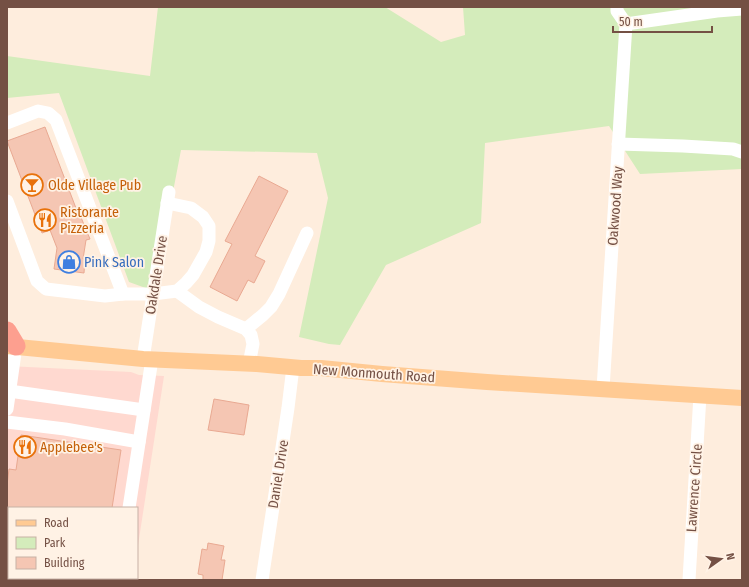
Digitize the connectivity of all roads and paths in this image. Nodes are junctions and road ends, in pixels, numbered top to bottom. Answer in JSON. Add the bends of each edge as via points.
{"nodes":[{"id":1,"x":617,"y":7,"type":"edge"},
{"id":2,"x":742,"y":9,"type":"edge"},
{"id":3,"x":626,"y":24,"type":"junction"},
{"id":4,"x":7,"y":123,"type":"edge"},
{"id":5,"x":618,"y":144,"type":"junction"},
{"id":6,"x":742,"y":152,"type":"edge"},
{"id":7,"x":7,"y":201,"type":"edge"},
{"id":8,"x":9,"y":221,"type":"edge"},
{"id":9,"x":307,"y":233,"type":"dead end"},
{"id":10,"x":177,"y":291,"type":"junction"},
{"id":11,"x":123,"y":294,"type":"junction"},
{"id":12,"x":153,"y":294,"type":"junction"},
{"id":13,"x":246,"y":329,"type":"junction"},
{"id":14,"x":10,"y":341,"type":"edge"},
{"id":15,"x":147,"y":359,"type":"junction"},
{"id":16,"x":249,"y":364,"type":"junction"},
{"id":17,"x":294,"y":367,"type":"junction"},
{"id":18,"x":603,"y":388,"type":"junction"},
{"id":19,"x":700,"y":395,"type":"junction"},
{"id":20,"x":742,"y":398,"type":"edge"},
{"id":21,"x":8,"y":401,"type":"edge"},
{"id":22,"x":144,"y":410,"type":"junction"},
{"id":23,"x":7,"y":422,"type":"edge"},
{"id":24,"x":139,"y":442,"type":"junction"},
{"id":25,"x":129,"y":507,"type":"edge"},
{"id":26,"x":262,"y":580,"type":"edge"},
{"id":27,"x":689,"y":580,"type":"edge"}],
"edges":[{"from":1,"to":3,"type":"street"},
{"from":2,"to":3,"type":"street"},
{"from":3,"to":5,"type":"street","name":"Oakwood Way"},
{"from":4,"to":11,"type":"street","via":[[38,111],[48,113],[56,120]]},
{"from":5,"to":6,"type":"street","via":[[733,149]]},
{"from":5,"to":18,"type":"street","name":"Oakwood Way"},
{"from":7,"to":8,"type":"street"},
{"from":8,"to":11,"type":"street","via":[[37,281],[46,289],[105,296]]},
{"from":9,"to":13,"type":"street","via":[[271,307]]},
{"from":10,"to":12,"type":"street"},
{"from":10,"to":12,"type":"street","name":"Oakdale Drive","via":[[193,275],[206,252],[209,226],[203,217],[190,208],[168,198]]},
{"from":10,"to":13,"type":"street","via":[[199,307]]},
{"from":11,"to":12,"type":"street"},
{"from":12,"to":15,"type":"street","name":"Oakdale Drive"},
{"from":13,"to":16,"type":"street","via":[[253,344]]},
{"from":14,"to":15,"type":"main road","name":"New Monmouth Road"},
{"from":14,"to":21,"type":"street"},
{"from":15,"to":16,"type":"main road","name":"New Monmouth Road"},
{"from":15,"to":22,"type":"street","name":"Oakdale Drive"},
{"from":16,"to":17,"type":"main road","name":"New Monmouth Road"},
{"from":17,"to":18,"type":"main road","name":"New Monmouth Road"},
{"from":17,"to":26,"type":"street","name":"Daniel Drive"},
{"from":18,"to":19,"type":"main road","name":"New Monmouth Road"},
{"from":19,"to":20,"type":"main road","name":"New Monmouth Road"},
{"from":19,"to":27,"type":"street","name":"Lawrence Circle"},
{"from":21,"to":22,"type":"street"},
{"from":22,"to":24,"type":"street","name":"Oakdale Drive"},
{"from":23,"to":24,"type":"street"},
{"from":24,"to":25,"type":"street","name":"Oakdale Drive"}]}
